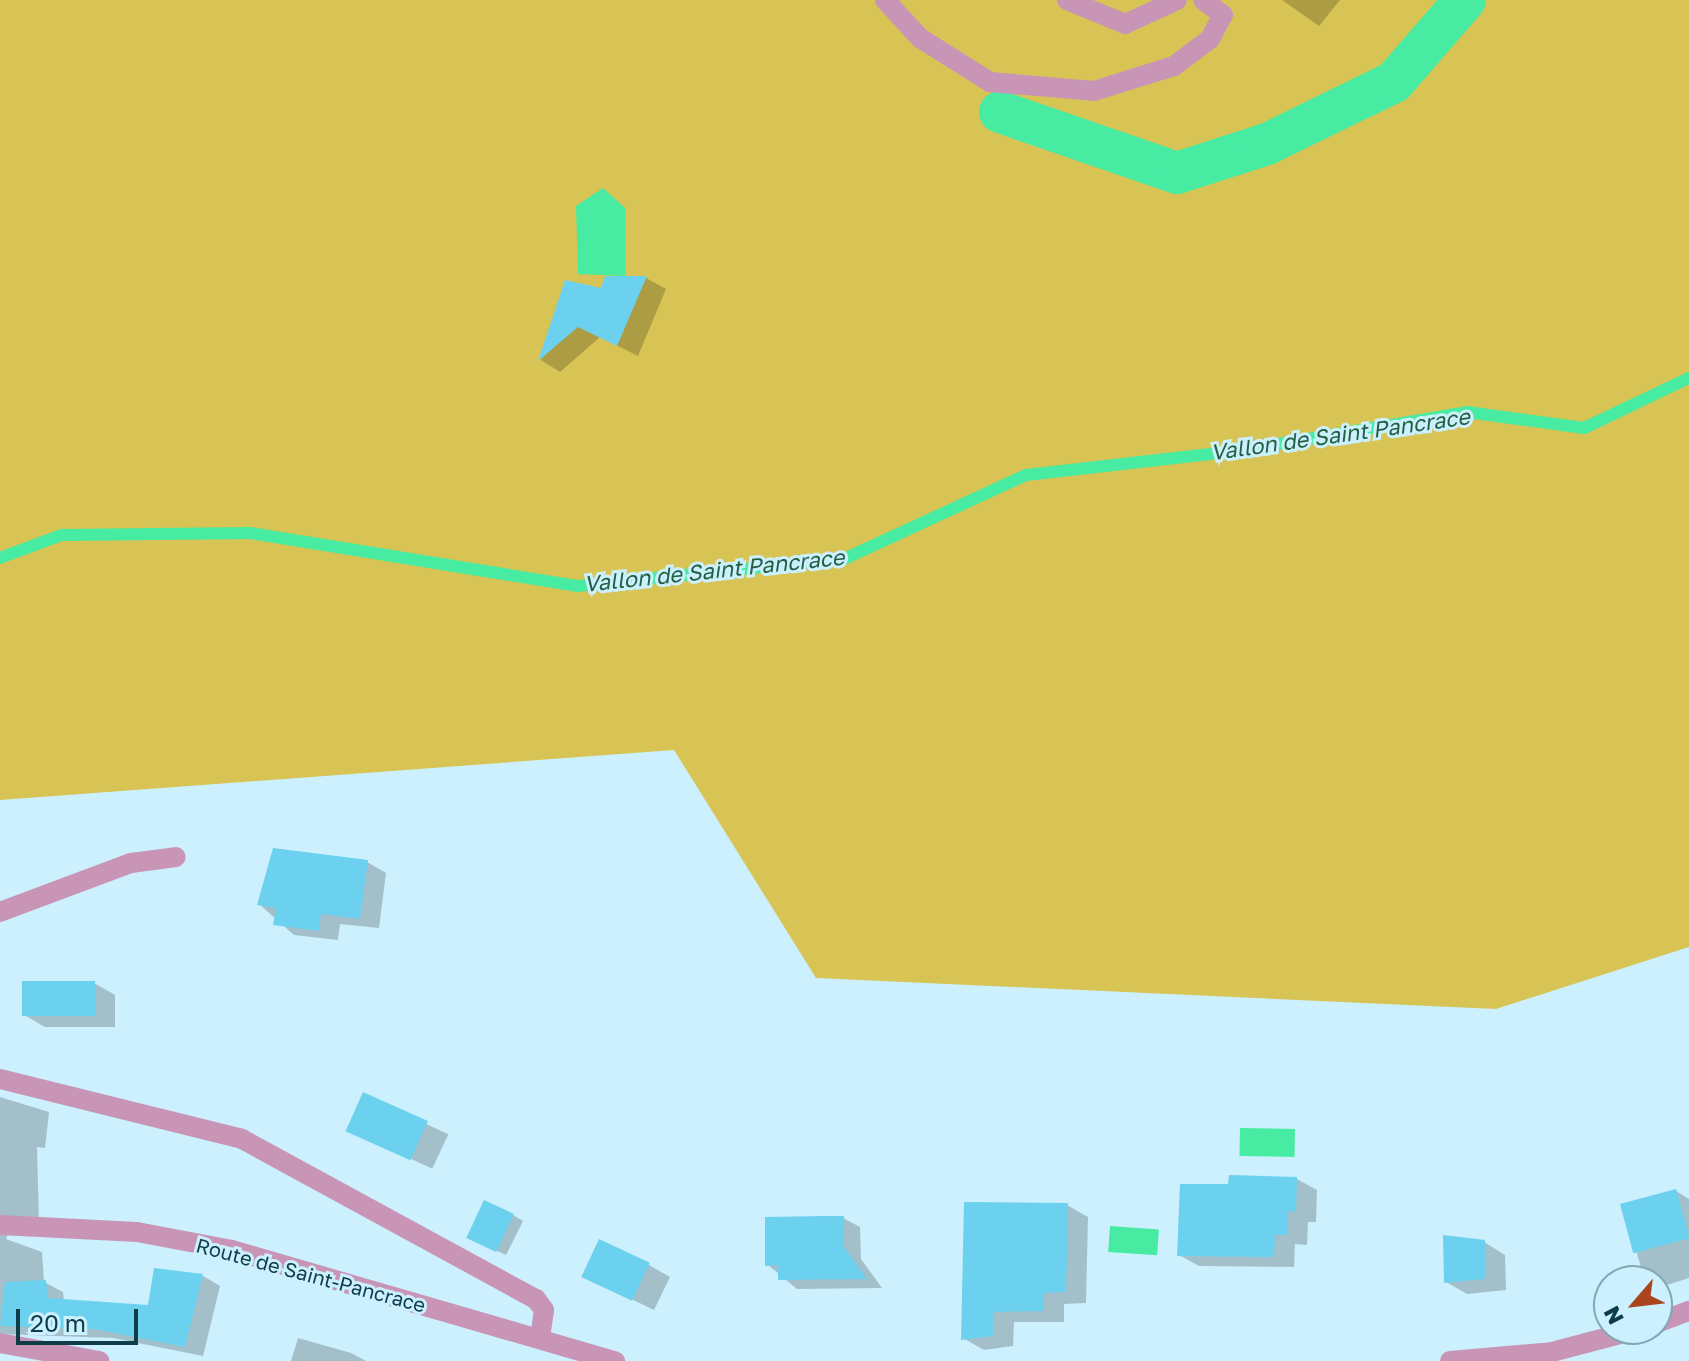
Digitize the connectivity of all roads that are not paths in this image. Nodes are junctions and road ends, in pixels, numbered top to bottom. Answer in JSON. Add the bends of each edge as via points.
{"nodes":[{"id":1,"x":885,"y":0,"type":"edge"},
{"id":2,"x":1067,"y":0,"type":"edge"},
{"id":3,"x":1177,"y":0,"type":"edge"},
{"id":4,"x":1203,"y":0,"type":"edge"},
{"id":5,"x":176,"y":857,"type":"dead end"},
{"id":6,"x":0,"y":912,"type":"edge"},
{"id":7,"x":0,"y":1079,"type":"edge"},
{"id":8,"x":0,"y":1225,"type":"edge"},
{"id":9,"x":540,"y":1338,"type":"junction"},
{"id":10,"x":1593,"y":1341,"type":"edge"},
{"id":11,"x":0,"y":1343,"type":"edge"},
{"id":12,"x":99,"y":1361,"type":"edge"},
{"id":13,"x":615,"y":1361,"type":"edge"},
{"id":14,"x":1450,"y":1361,"type":"edge"}],
"edges":[{"from":1,"to":4,"type":"street","via":[[920,38],[990,82],[1094,91],[1174,66],[1210,39],[1223,15]]},
{"from":2,"to":3,"type":"street","via":[[1125,24]]},
{"from":5,"to":6,"type":"street","via":[[131,863]]},
{"from":7,"to":9,"type":"street","via":[[242,1139],[536,1299],[544,1310]]},
{"from":8,"to":9,"type":"street","name":"Route de Saint-Pancrace","via":[[137,1232],[232,1250]]},
{"from":9,"to":13,"type":"street","name":"Route de Saint-Pancrace"},
{"from":10,"to":14,"type":"street","via":[[1552,1352]]},
{"from":11,"to":12,"type":"street"}]}
